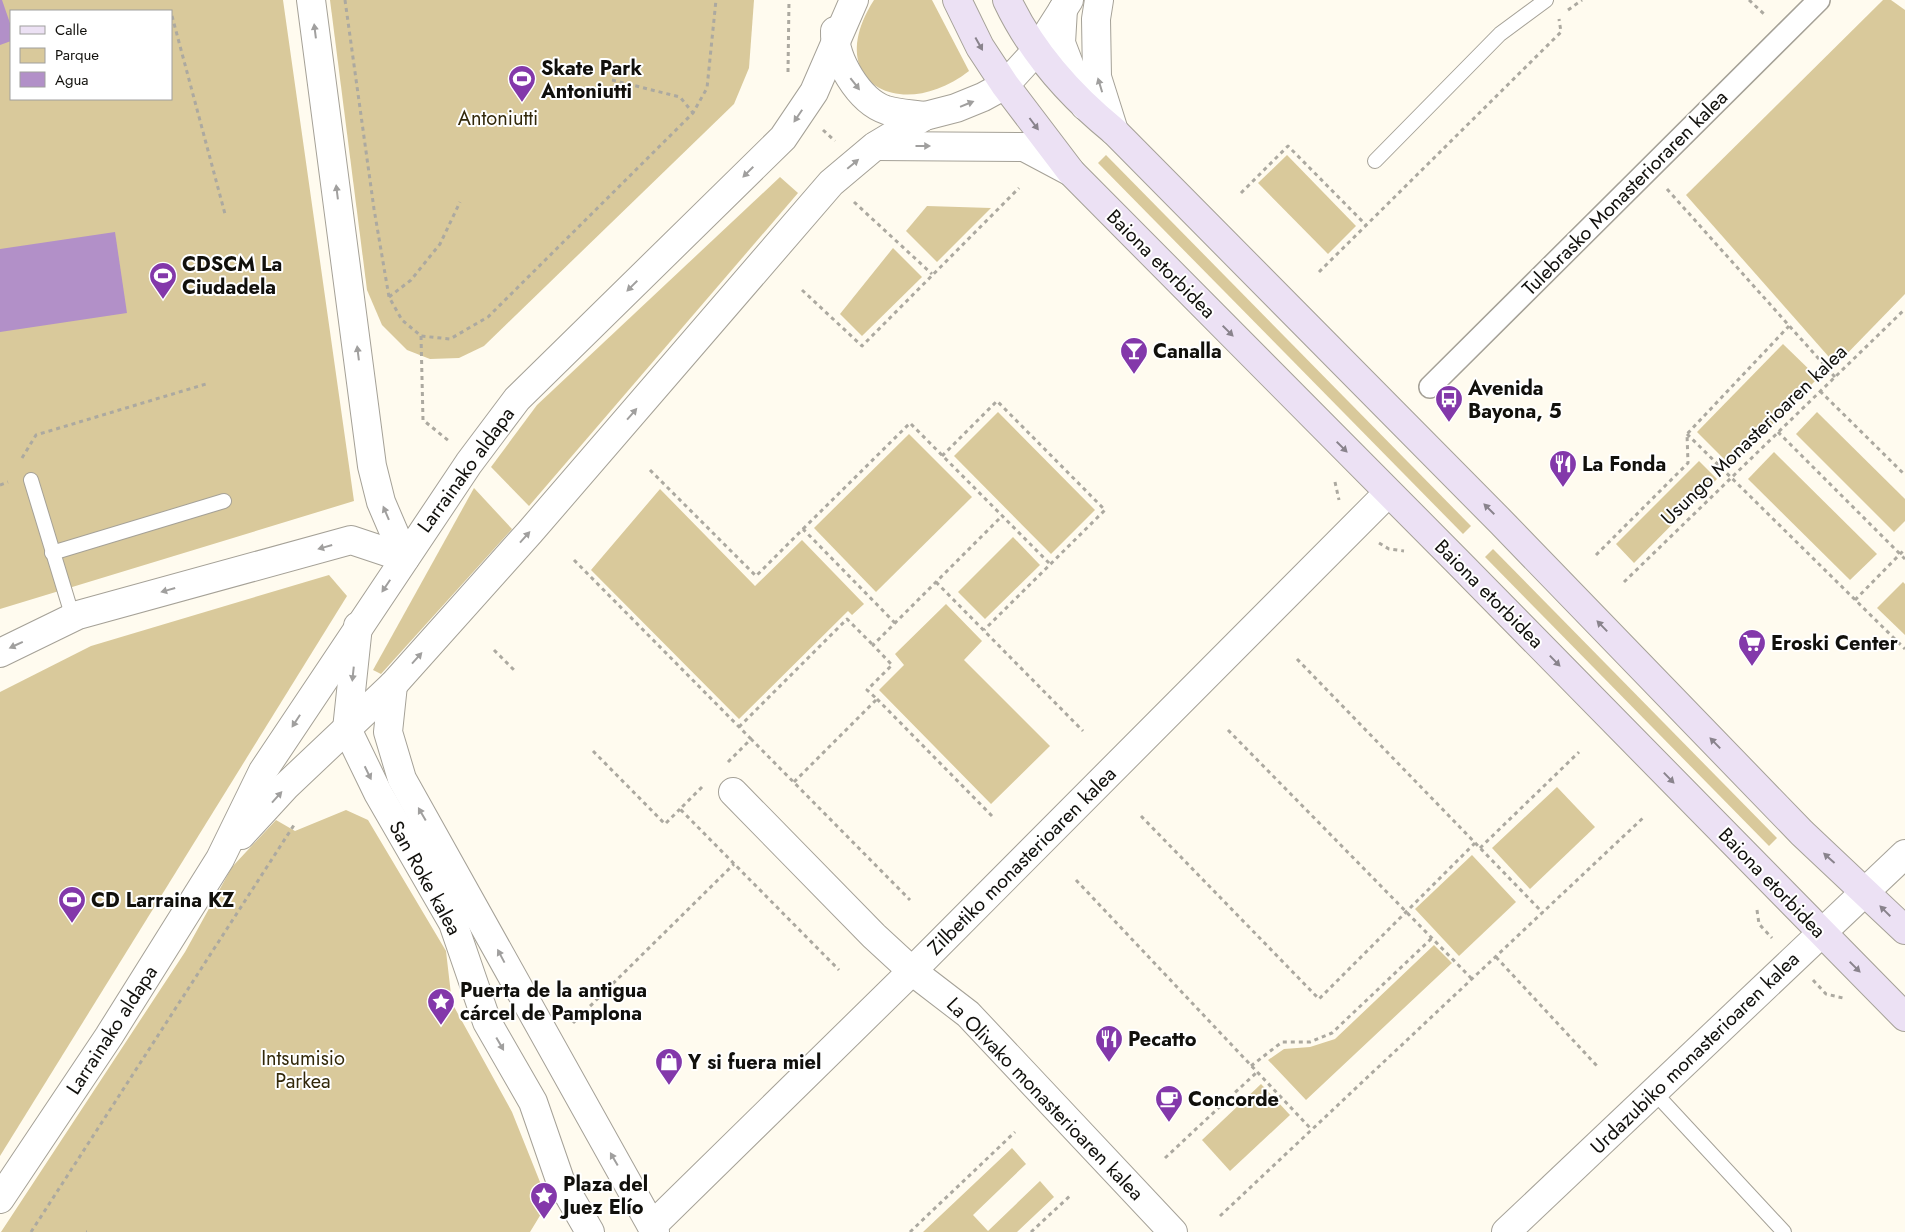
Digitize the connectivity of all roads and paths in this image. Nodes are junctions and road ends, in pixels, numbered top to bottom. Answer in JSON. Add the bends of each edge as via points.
{"nodes":[{"id":1,"x":311,"y":0,"type":"edge"},
{"id":2,"x":345,"y":0,"type":"edge"},
{"id":3,"x":716,"y":0,"type":"edge"},
{"id":4,"x":789,"y":0,"type":"edge"},
{"id":5,"x":835,"y":0,"type":"edge"},
{"id":6,"x":854,"y":0,"type":"edge"},
{"id":7,"x":957,"y":0,"type":"edge"},
{"id":8,"x":1007,"y":0,"type":"edge"},
{"id":9,"x":1099,"y":0,"type":"edge"},
{"id":10,"x":1546,"y":0,"type":"edge"},
{"id":11,"x":1582,"y":0,"type":"edge"},
{"id":12,"x":1819,"y":0,"type":"edge"},
{"id":13,"x":1065,"y":2,"type":"edge"},
{"id":14,"x":1566,"y":11,"type":"dead end"},
{"id":15,"x":172,"y":16,"type":"edge"},
{"id":16,"x":1559,"y":17,"type":"dead end"},
{"id":17,"x":834,"y":40,"type":"junction"},
{"id":18,"x":1037,"y":50,"type":"junction"},
{"id":19,"x":612,"y":80,"type":"dead end"},
{"id":20,"x":1005,"y":85,"type":"junction"},
{"id":21,"x":1085,"y":108,"type":"junction"},
{"id":22,"x":802,"y":110,"type":"junction"},
{"id":23,"x":693,"y":114,"type":"junction"},
{"id":24,"x":925,"y":116,"type":"junction"},
{"id":25,"x":1114,"y":131,"type":"junction"},
{"id":26,"x":866,"y":154,"type":"junction"},
{"id":27,"x":1375,"y":161,"type":"dead end"},
{"id":28,"x":1649,"y":169,"type":"junction"},
{"id":29,"x":1071,"y":172,"type":"junction"},
{"id":30,"x":831,"y":183,"type":"junction"},
{"id":31,"x":1019,"y":188,"type":"dead end"},
{"id":32,"x":1241,"y":193,"type":"dead end"},
{"id":33,"x":460,"y":202,"type":"dead end"},
{"id":34,"x":225,"y":214,"type":"dead end"},
{"id":35,"x":1366,"y":225,"type":"junction"},
{"id":36,"x":1318,"y":272,"type":"dead end"},
{"id":37,"x":932,"y":274,"type":"junction"},
{"id":38,"x":802,"y":290,"type":"dead end"},
{"id":39,"x":389,"y":298,"type":"junction"},
{"id":40,"x":1905,"y":308,"type":"edge"},
{"id":41,"x":1789,"y":326,"type":"junction"},
{"id":42,"x":421,"y":336,"type":"junction"},
{"id":43,"x":1835,"y":378,"type":"junction"},
{"id":44,"x":206,"y":384,"type":"dead end"},
{"id":45,"x":1430,"y":387,"type":"dead end"},
{"id":46,"x":1820,"y":391,"type":"junction"},
{"id":47,"x":1778,"y":432,"type":"junction"},
{"id":48,"x":1687,"y":434,"type":"junction"},
{"id":49,"x":454,"y":446,"type":"dead end"},
{"id":50,"x":942,"y":456,"type":"junction"},
{"id":51,"x":18,"y":466,"type":"dead end"},
{"id":52,"x":650,"y":470,"type":"dead end"},
{"id":53,"x":13,"y":474,"type":"dead end"},
{"id":54,"x":1905,"y":475,"type":"edge"},
{"id":55,"x":1731,"y":478,"type":"junction"},
{"id":56,"x":31,"y":480,"type":"dead end"},
{"id":57,"x":0,"y":485,"type":"edge"},
{"id":58,"x":1388,"y":493,"type":"junction"},
{"id":59,"x":224,"y":501,"type":"dead end"},
{"id":60,"x":1002,"y":516,"type":"junction"},
{"id":61,"x":803,"y":529,"type":"junction"},
{"id":62,"x":1905,"y":549,"type":"edge"},
{"id":63,"x":52,"y":553,"type":"junction"},
{"id":64,"x":1596,"y":554,"type":"dead end"},
{"id":65,"x":1900,"y":554,"type":"junction"},
{"id":66,"x":404,"y":558,"type":"junction"},
{"id":67,"x":574,"y":560,"type":"dead end"},
{"id":68,"x":1905,"y":560,"type":"edge"},
{"id":69,"x":1050,"y":564,"type":"junction"},
{"id":70,"x":936,"y":582,"type":"junction"},
{"id":71,"x":1624,"y":582,"type":"dead end"},
{"id":72,"x":1855,"y":600,"type":"junction"},
{"id":73,"x":73,"y":618,"type":"junction"},
{"id":74,"x":895,"y":622,"type":"junction"},
{"id":75,"x":358,"y":626,"type":"junction"},
{"id":76,"x":984,"y":630,"type":"junction"},
{"id":77,"x":873,"y":645,"type":"junction"},
{"id":78,"x":1905,"y":649,"type":"edge"},
{"id":79,"x":494,"y":650,"type":"dead end"},
{"id":80,"x":0,"y":653,"type":"edge"},
{"id":81,"x":1297,"y":659,"type":"dead end"},
{"id":82,"x":515,"y":671,"type":"dead end"},
{"id":83,"x":393,"y":685,"type":"junction"},
{"id":84,"x":877,"y":700,"type":"junction"},
{"id":85,"x":739,"y":727,"type":"junction"},
{"id":86,"x":347,"y":729,"type":"junction"},
{"id":87,"x":1228,"y":730,"type":"dead end"},
{"id":88,"x":1083,"y":731,"type":"dead end"},
{"id":89,"x":751,"y":739,"type":"dead end"},
{"id":90,"x":593,"y":751,"type":"dead end"},
{"id":91,"x":1579,"y":752,"type":"dead end"},
{"id":92,"x":794,"y":782,"type":"dead end"},
{"id":93,"x":733,"y":792,"type":"dead end"},
{"id":94,"x":680,"y":809,"type":"dead end"},
{"id":95,"x":1141,"y":816,"type":"dead end"},
{"id":96,"x":1644,"y":817,"type":"dead end"},
{"id":97,"x":994,"y":818,"type":"dead end"},
{"id":98,"x":298,"y":819,"type":"dead end"},
{"id":99,"x":1475,"y":843,"type":"junction"},
{"id":100,"x":1480,"y":848,"type":"junction"},
{"id":101,"x":1905,"y":854,"type":"edge"},
{"id":102,"x":220,"y":859,"type":"junction"},
{"id":103,"x":734,"y":864,"type":"dead end"},
{"id":104,"x":1076,"y":880,"type":"dead end"},
{"id":105,"x":1865,"y":891,"type":"junction"},
{"id":106,"x":1406,"y":912,"type":"junction"},
{"id":107,"x":1542,"y":913,"type":"junction"},
{"id":108,"x":1905,"y":930,"type":"edge"},
{"id":109,"x":1820,"y":933,"type":"junction"},
{"id":110,"x":1432,"y":938,"type":"junction"},
{"id":111,"x":1496,"y":957,"type":"junction"},
{"id":112,"x":912,"y":970,"type":"junction"},
{"id":113,"x":1472,"y":979,"type":"junction"},
{"id":114,"x":1905,"y":1017,"type":"edge"},
{"id":115,"x":567,"y":1029,"type":"dead end"},
{"id":116,"x":1251,"y":1066,"type":"junction"},
{"id":117,"x":1597,"y":1066,"type":"dead end"},
{"id":118,"x":1257,"y":1072,"type":"junction"},
{"id":119,"x":1654,"y":1092,"type":"junction"},
{"id":120,"x":1312,"y":1130,"type":"junction"},
{"id":121,"x":1015,"y":1132,"type":"dead end"},
{"id":122,"x":1166,"y":1158,"type":"dead end"},
{"id":123,"x":1072,"y":1194,"type":"dead end"},
{"id":124,"x":0,"y":1199,"type":"edge"},
{"id":125,"x":1220,"y":1216,"type":"dead end"},
{"id":126,"x":654,"y":1229,"type":"edge"},
{"id":127,"x":31,"y":1232,"type":"edge"},
{"id":128,"x":590,"y":1232,"type":"edge"},
{"id":129,"x":910,"y":1232,"type":"edge"},
{"id":130,"x":1031,"y":1232,"type":"edge"},
{"id":131,"x":1173,"y":1232,"type":"edge"},
{"id":132,"x":1506,"y":1232,"type":"edge"},
{"id":133,"x":1784,"y":1232,"type":"edge"}],
"edges":[{"from":66,"to":1,"type":"street","one_way":true,"via":[[381,502],[372,466]]},
{"from":2,"to":39,"type":"path"},
{"from":3,"to":23,"type":"path","via":[[707,88]]},
{"from":4,"to":22,"type":"path","via":[[788,97]]},
{"from":5,"to":17,"type":"street"},
{"from":6,"to":17,"type":"street"},
{"from":7,"to":20,"type":"main road","name":"Baiona etorbidea","one_way":true,"via":[[980,47]]},
{"from":8,"to":18,"type":"main road"},
{"from":25,"to":9,"type":"street","one_way":true,"via":[[1097,77],[1096,19]]},
{"from":10,"to":27,"type":"lane","via":[[1500,34]]},
{"from":11,"to":14,"type":"path"},
{"from":12,"to":28,"type":"street","name":"Tulebrasko Monasterioraren kalea"},
{"from":13,"to":18,"type":"street"},
{"from":13,"to":21,"type":"street","via":[[1061,43]]},
{"from":15,"to":34,"type":"path"},
{"from":16,"to":35,"type":"path","via":[[1561,32]]},
{"from":17,"to":22,"type":"street","name":"Larrainako aldapa","via":[[814,92]]},
{"from":17,"to":24,"type":"street","one_way":true,"via":[[848,76],[863,95],[885,110]]},
{"from":18,"to":20,"type":"street"},
{"from":18,"to":21,"type":"main road"},
{"from":19,"to":23,"type":"path","via":[[680,97]]},
{"from":24,"to":20,"type":"street","one_way":true,"via":[[956,108]]},
{"from":20,"to":29,"type":"main road","name":"Baiona etorbidea","one_way":true},
{"from":21,"to":25,"type":"main road"},
{"from":22,"to":26,"type":"path"},
{"from":22,"to":66,"type":"street","name":"Larrainako aldapa","one_way":true,"via":[[783,138],[517,400]]},
{"from":23,"to":42,"type":"path","via":[[488,317],[450,339]]},
{"from":24,"to":26,"type":"street","name":"Larrainako aldapa"},
{"from":105,"to":25,"type":"main road","one_way":true,"via":[[1802,833],[1508,529]]},
{"from":26,"to":29,"type":"street","one_way":true,"via":[[1024,147]]},
{"from":30,"to":26,"type":"street","name":"Larrainako aldapa","one_way":true},
{"from":28,"to":41,"type":"path"},
{"from":28,"to":45,"type":"street","name":"Tulebrasko Monasterioraren kalea"},
{"from":29,"to":58,"type":"main road","name":"Baiona etorbidea","one_way":true},
{"from":30,"to":37,"type":"path"},
{"from":83,"to":30,"type":"street","name":"Larrainako aldapa","one_way":true,"via":[[530,532]]},
{"from":31,"to":37,"type":"path"},
{"from":32,"to":35,"type":"path","via":[[1288,146]]},
{"from":33,"to":39,"type":"path","via":[[440,244],[411,280]]},
{"from":35,"to":36,"type":"path"},
{"from":37,"to":38,"type":"path","via":[[862,346]]},
{"from":39,"to":42,"type":"path","via":[[402,320]]},
{"from":40,"to":43,"type":"path","name":"Usungo Monasterioaren kalea"},
{"from":41,"to":43,"type":"path"},
{"from":41,"to":48,"type":"path"},
{"from":42,"to":49,"type":"path","via":[[423,420]]},
{"from":43,"to":46,"type":"path","name":"Usungo Monasterioaren kalea"},
{"from":44,"to":51,"type":"path","via":[[36,435]]},
{"from":46,"to":47,"type":"path","name":"Usungo Monasterioaren kalea"},
{"from":46,"to":54,"type":"path"},
{"from":47,"to":55,"type":"path","name":"Usungo Monasterioaren kalea"},
{"from":47,"to":65,"type":"path"},
{"from":48,"to":55,"type":"path"},
{"from":48,"to":64,"type":"path","name":"Usungo Monasterioaren kalea","via":[[1688,463]]},
{"from":50,"to":60,"type":"path"},
{"from":50,"to":61,"type":"path","via":[[910,423]]},
{"from":50,"to":69,"type":"path","via":[[997,401],[1105,510]]},
{"from":52,"to":61,"type":"path","via":[[756,576]]},
{"from":53,"to":57,"type":"path","via":[[9,482]]},
{"from":55,"to":71,"type":"path","name":"Usungo Monasterioaren kalea"},
{"from":55,"to":72,"type":"path"},
{"from":56,"to":63,"type":"lane"},
{"from":58,"to":109,"type":"main road","name":"Baiona etorbidea","one_way":true},
{"from":58,"to":112,"type":"street","name":"Zilbetiko monasterioaren kalea"},
{"from":59,"to":63,"type":"lane"},
{"from":60,"to":69,"type":"path"},
{"from":60,"to":70,"type":"path"},
{"from":61,"to":74,"type":"path"},
{"from":62,"to":65,"type":"path"},
{"from":63,"to":73,"type":"lane"},
{"from":65,"to":68,"type":"path"},
{"from":65,"to":72,"type":"path"},
{"from":66,"to":73,"type":"street","one_way":true,"via":[[351,540]]},
{"from":66,"to":75,"type":"street","name":"Larrainako aldapa","one_way":true},
{"from":67,"to":85,"type":"path"},
{"from":69,"to":76,"type":"path"},
{"from":70,"to":74,"type":"path"},
{"from":70,"to":76,"type":"path"},
{"from":72,"to":78,"type":"path"},
{"from":73,"to":80,"type":"street","one_way":true},
{"from":74,"to":77,"type":"path"},
{"from":75,"to":86,"type":"street","one_way":true},
{"from":75,"to":102,"type":"street","name":"Larrainako aldapa","one_way":true,"via":[[263,771]]},
{"from":76,"to":88,"type":"path"},
{"from":77,"to":84,"type":"path","via":[[892,665],[868,690]]},
{"from":77,"to":85,"type":"path","via":[[847,620]]},
{"from":79,"to":82,"type":"path"},
{"from":81,"to":99,"type":"path"},
{"from":83,"to":86,"type":"street","name":"Larrainako aldapa"},
{"from":126,"to":83,"type":"street","name":"San Roke kalea","one_way":true,"via":[[402,779],[388,732]]},
{"from":84,"to":92,"type":"path"},
{"from":84,"to":97,"type":"path"},
{"from":85,"to":89,"type":"path"},
{"from":102,"to":86,"type":"street","name":"Larrainako aldapa","one_way":true,"via":[[286,786]]},
{"from":86,"to":128,"type":"street","name":"San Roke kalea","one_way":true,"via":[[378,793],[453,923],[487,1022],[533,1102],[560,1180]]},
{"from":87,"to":106,"type":"path"},
{"from":90,"to":94,"type":"path","via":[[665,824]]},
{"from":91,"to":100,"type":"path"},
{"from":93,"to":112,"type":"street","name":"La Olivako monasterioaren kalea","via":[[874,936]]},
{"from":95,"to":106,"type":"path","via":[[1319,999]]},
{"from":96,"to":107,"type":"path"},
{"from":98,"to":127,"type":"path"},
{"from":99,"to":100,"type":"path"},
{"from":99,"to":106,"type":"path"},
{"from":100,"to":107,"type":"path"},
{"from":101,"to":105,"type":"street","name":"Urdazubiko monasterioaren kalea"},
{"from":102,"to":124,"type":"street","name":"Larrainako aldapa","via":[[109,1036]]},
{"from":103,"to":115,"type":"path"},
{"from":104,"to":116,"type":"path"},
{"from":108,"to":105,"type":"main road","one_way":true},
{"from":105,"to":109,"type":"street","name":"Urdazubiko monasterioaren kalea"},
{"from":106,"to":110,"type":"path"},
{"from":107,"to":111,"type":"path"},
{"from":109,"to":114,"type":"main road","name":"Baiona etorbidea","one_way":true},
{"from":109,"to":119,"type":"street","name":"Urdazubiko monasterioaren kalea"},
{"from":110,"to":113,"type":"path"},
{"from":110,"to":116,"type":"path","via":[[1332,1033],[1310,1042],[1282,1042]]},
{"from":111,"to":113,"type":"path"},
{"from":111,"to":117,"type":"path"},
{"from":112,"to":126,"type":"street","name":"Zilbetiko monasterioaren kalea"},
{"from":112,"to":131,"type":"street","name":"La Olivako monasterioaren kalea","via":[[968,1014]]},
{"from":113,"to":120,"type":"path"},
{"from":116,"to":118,"type":"path"},
{"from":118,"to":120,"type":"path"},
{"from":118,"to":122,"type":"path"},
{"from":119,"to":132,"type":"street","name":"Urdazubiko monasterioaren kalea"},
{"from":119,"to":133,"type":"lane"},
{"from":120,"to":125,"type":"path"},
{"from":121,"to":129,"type":"path"},
{"from":123,"to":130,"type":"path"}]}
